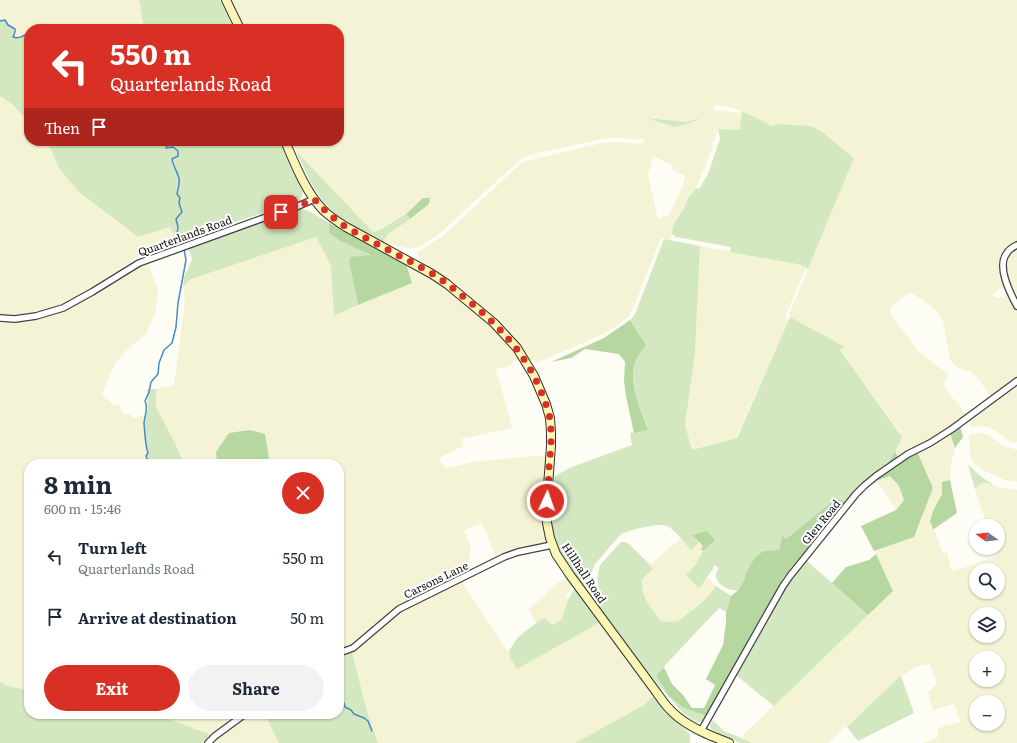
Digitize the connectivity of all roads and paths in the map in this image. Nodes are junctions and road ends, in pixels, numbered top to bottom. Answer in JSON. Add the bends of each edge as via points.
{"nodes":[{"id":1,"x":226,"y":0,"type":"edge"},
{"id":2,"x":238,"y":24,"type":"edge"},
{"id":3,"x":287,"y":146,"type":"edge"},
{"id":4,"x":314,"y":199,"type":"junction"},
{"id":5,"x":1017,"y":245,"type":"edge"},
{"id":6,"x":1017,"y":306,"type":"edge"},
{"id":7,"x":0,"y":318,"type":"edge"},
{"id":8,"x":1017,"y":381,"type":"edge"},
{"id":9,"x":552,"y":545,"type":"junction"},
{"id":10,"x":344,"y":651,"type":"edge"},
{"id":11,"x":238,"y":719,"type":"edge"},
{"id":12,"x":701,"y":731,"type":"junction"},
{"id":13,"x":208,"y":743,"type":"edge"},
{"id":14,"x":729,"y":743,"type":"edge"}],
"edges":[{"from":1,"to":2,"type":"main road"},
{"from":3,"to":4,"type":"main road","name":"Hillhall Road"},
{"from":4,"to":7,"type":"street","name":"Quarterlands Road","via":[[139,263],[62,308],[36,316]]},
{"from":4,"to":9,"type":"main road","name":"Hillhall Road","via":[[323,210],[346,227],[432,274],[462,295],[494,323],[517,348],[534,376],[550,418],[551,446],[546,513]]},
{"from":5,"to":6,"type":"street","via":[[1006,253],[1003,262],[1005,279]]},
{"from":8,"to":12,"type":"street","name":"Glen Road","via":[[946,432],[876,476],[856,494],[783,586]]},
{"from":9,"to":10,"type":"street","name":"Carsons Lane","via":[[504,557],[399,609],[352,648]]},
{"from":9,"to":12,"type":"main road","name":"Hillhall Road","via":[[570,575],[664,703],[677,716]]},
{"from":11,"to":13,"type":"street"},
{"from":12,"to":14,"type":"main road","name":"Hillhall Road"}]}
